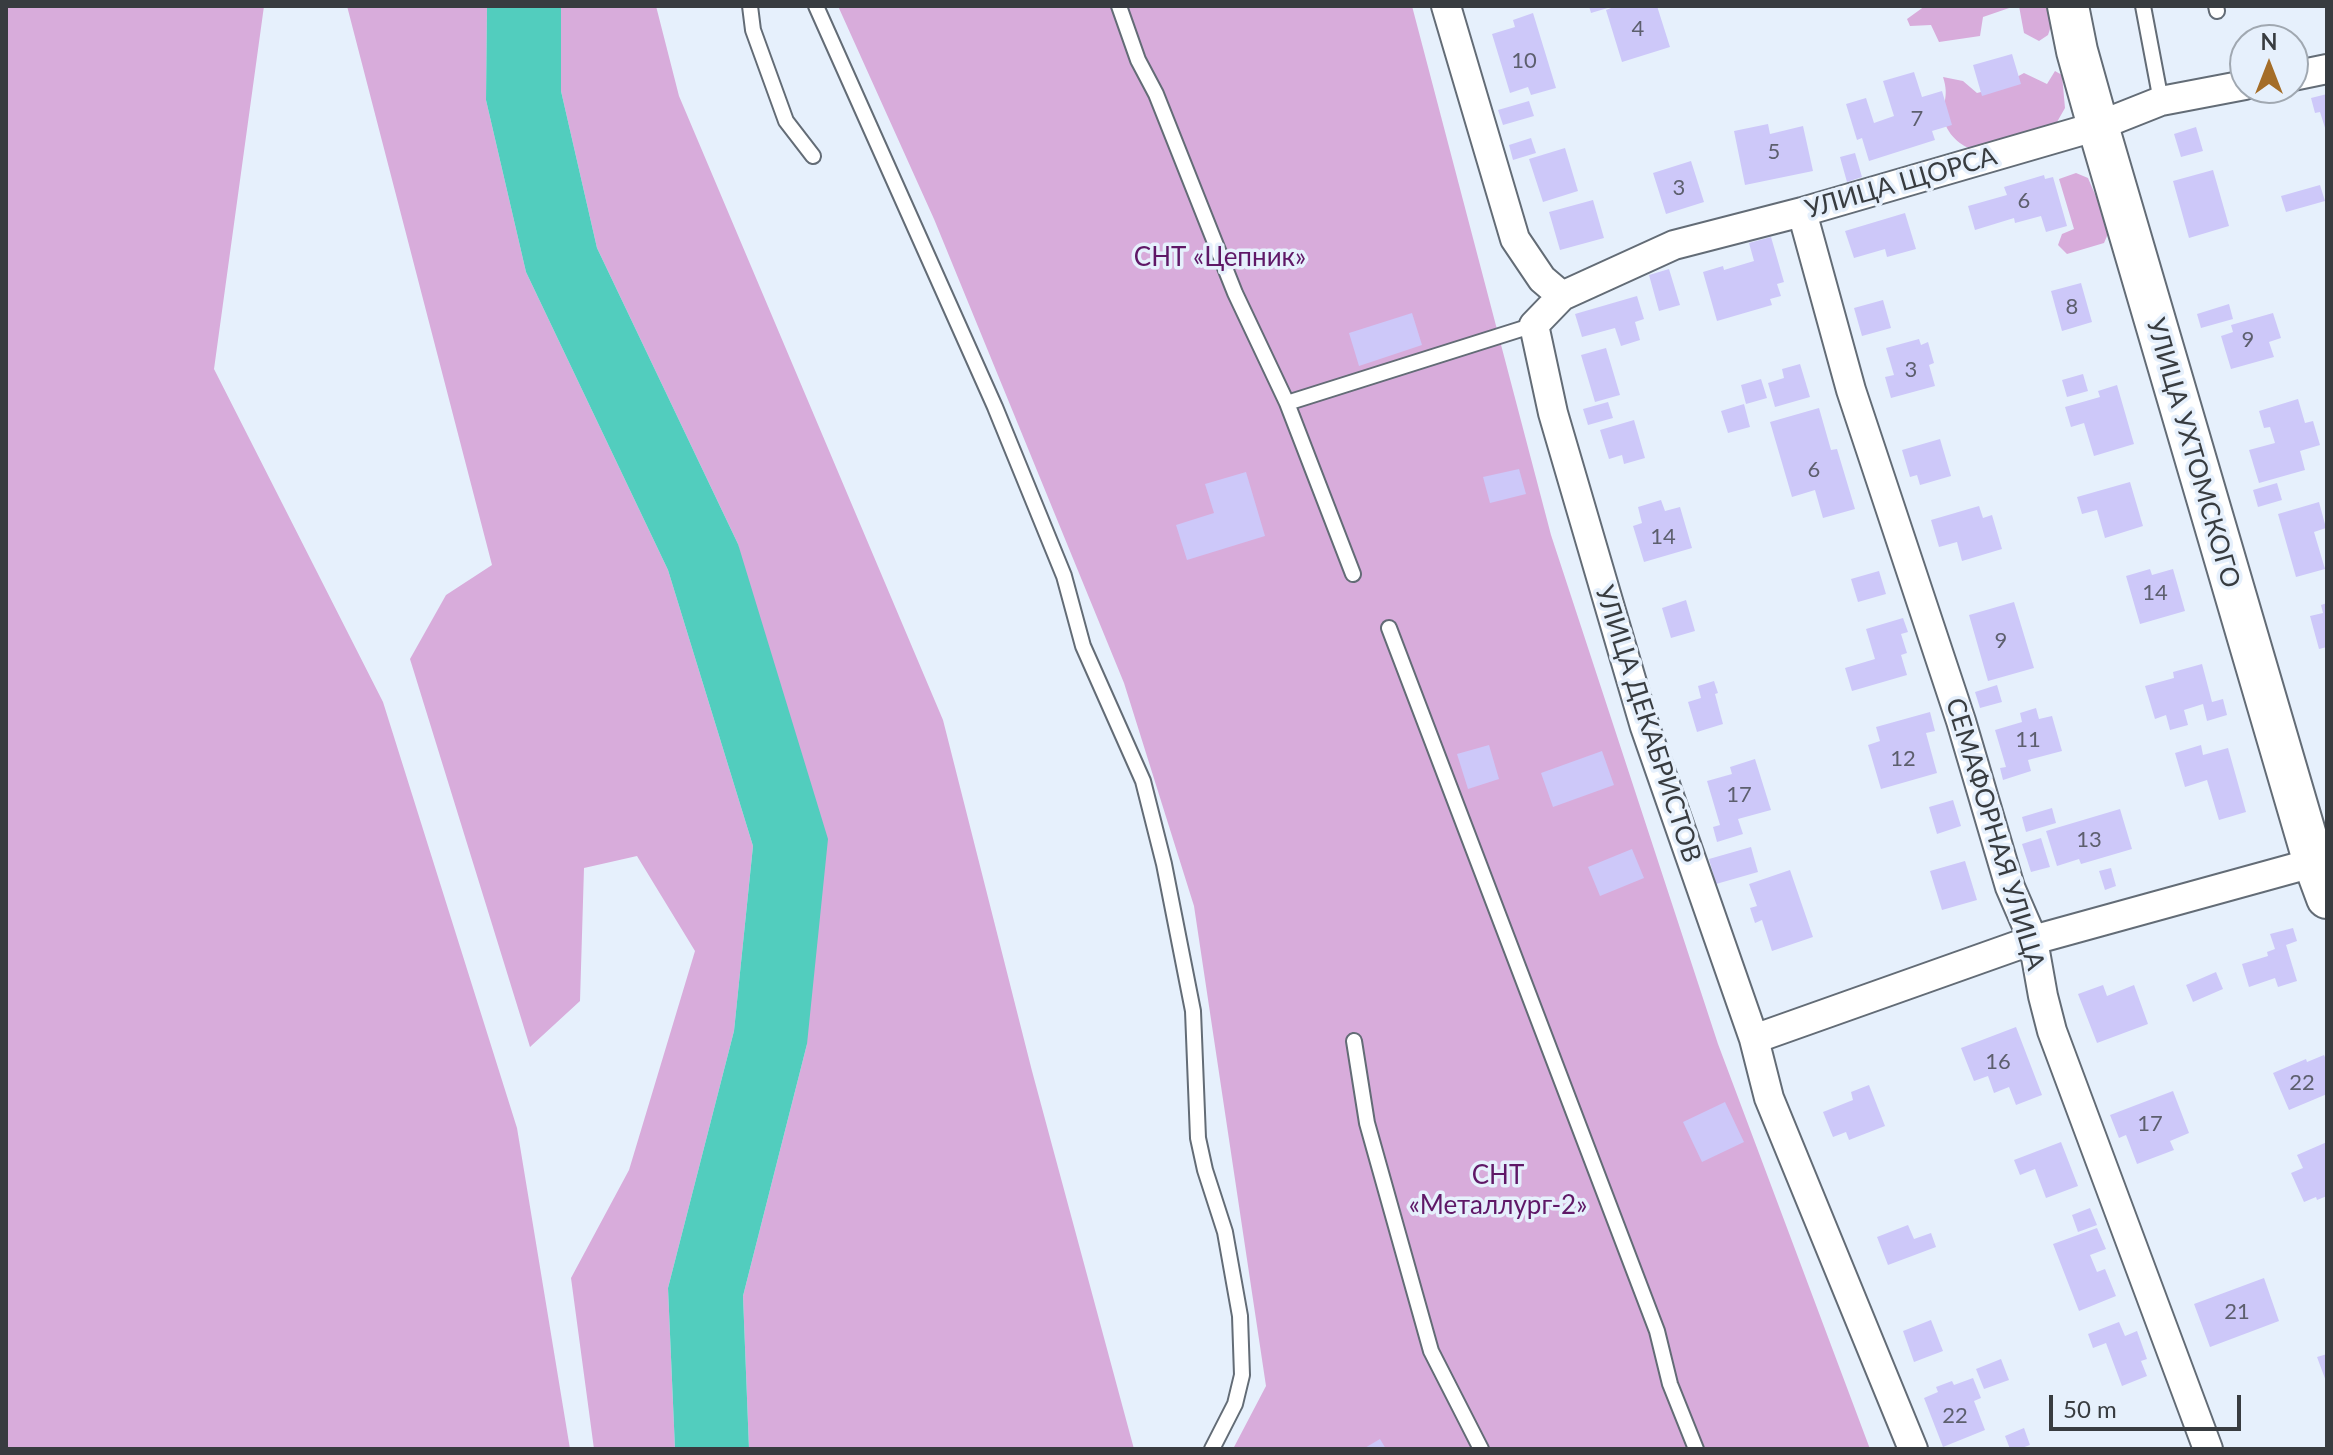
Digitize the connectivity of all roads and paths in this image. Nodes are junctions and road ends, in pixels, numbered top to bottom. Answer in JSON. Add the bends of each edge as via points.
{"nodes":[{"id":1,"x":750,"y":6,"type":"edge"},
{"id":2,"x":816,"y":6,"type":"edge"},
{"id":3,"x":1119,"y":6,"type":"edge"},
{"id":4,"x":1446,"y":6,"type":"edge"},
{"id":5,"x":2068,"y":6,"type":"edge"},
{"id":6,"x":2143,"y":6,"type":"edge"},
{"id":7,"x":2229,"y":88,"type":"edge"},
{"id":8,"x":2161,"y":101,"type":"junction"},
{"id":9,"x":2098,"y":126,"type":"junction"},
{"id":10,"x":813,"y":156,"type":"dead end"},
{"id":11,"x":1802,"y":212,"type":"junction"},
{"id":12,"x":1562,"y":296,"type":"junction"},
{"id":13,"x":1534,"y":325,"type":"junction"},
{"id":14,"x":1287,"y":403,"type":"junction"},
{"id":15,"x":1353,"y":574,"type":"dead end"},
{"id":16,"x":1389,"y":628,"type":"dead end"},
{"id":17,"x":2323,"y":873,"type":"edge"},
{"id":18,"x":2033,"y":940,"type":"junction"},
{"id":19,"x":1754,"y":1039,"type":"junction"},
{"id":20,"x":1354,"y":1041,"type":"dead end"},
{"id":21,"x":1212,"y":1449,"type":"edge"},
{"id":22,"x":1481,"y":1449,"type":"edge"},
{"id":23,"x":1696,"y":1449,"type":"edge"},
{"id":24,"x":1913,"y":1449,"type":"edge"},
{"id":25,"x":2208,"y":1449,"type":"edge"}],
"edges":[{"from":1,"to":10,"type":"lane","via":[[753,30],[786,121]]},
{"from":2,"to":21,"type":"lane","via":[[995,407],[1064,576],[1083,646],[1143,781],[1193,1011],[1198,1138],[1225,1232],[1240,1316],[1242,1375],[1235,1404]]},
{"from":3,"to":14,"type":"lane","via":[[1235,293]]},
{"from":4,"to":12,"type":"street","via":[[1515,239],[1542,279]]},
{"from":5,"to":9,"type":"street","name":"УЛИЦА УХТОМСКОГО"},
{"from":6,"to":8,"type":"lane"},
{"from":7,"to":8,"type":"street","name":"УЛИЦА ЩОРСА"},
{"from":8,"to":9,"type":"street","name":"УЛИЦА ЩОРСА"},
{"from":9,"to":11,"type":"street","name":"УЛИЦА ЩОРСА"},
{"from":9,"to":17,"type":"street","name":"УЛИЦА УХТОМСКОГО"},
{"from":11,"to":12,"type":"street","name":"УЛИЦА ЩОРСА","via":[[1674,245]]},
{"from":11,"to":18,"type":"street","name":"СЕМАФОРНАЯ УЛИЦА","via":[[1851,390],[2010,887]]},
{"from":12,"to":13,"type":"street"},
{"from":13,"to":14,"type":"lane"},
{"from":13,"to":19,"type":"street","name":"УЛИЦА ДЕКАБРИСТОВ","via":[[1553,413],[1645,727]]},
{"from":14,"to":15,"type":"lane"},
{"from":16,"to":23,"type":"lane","via":[[1651,1317]]},
{"from":17,"to":18,"type":"street"},
{"from":18,"to":19,"type":"street"},
{"from":18,"to":25,"type":"street","name":"СЕМАФОРНАЯ УЛИЦА","via":[[2052,1031]]},
{"from":19,"to":24,"type":"street","name":"УЛИЦА ДЕКАБРИСТОВ","via":[[1769,1098]]},
{"from":20,"to":22,"type":"lane","via":[[1367,1123],[1431,1351]]}]}
